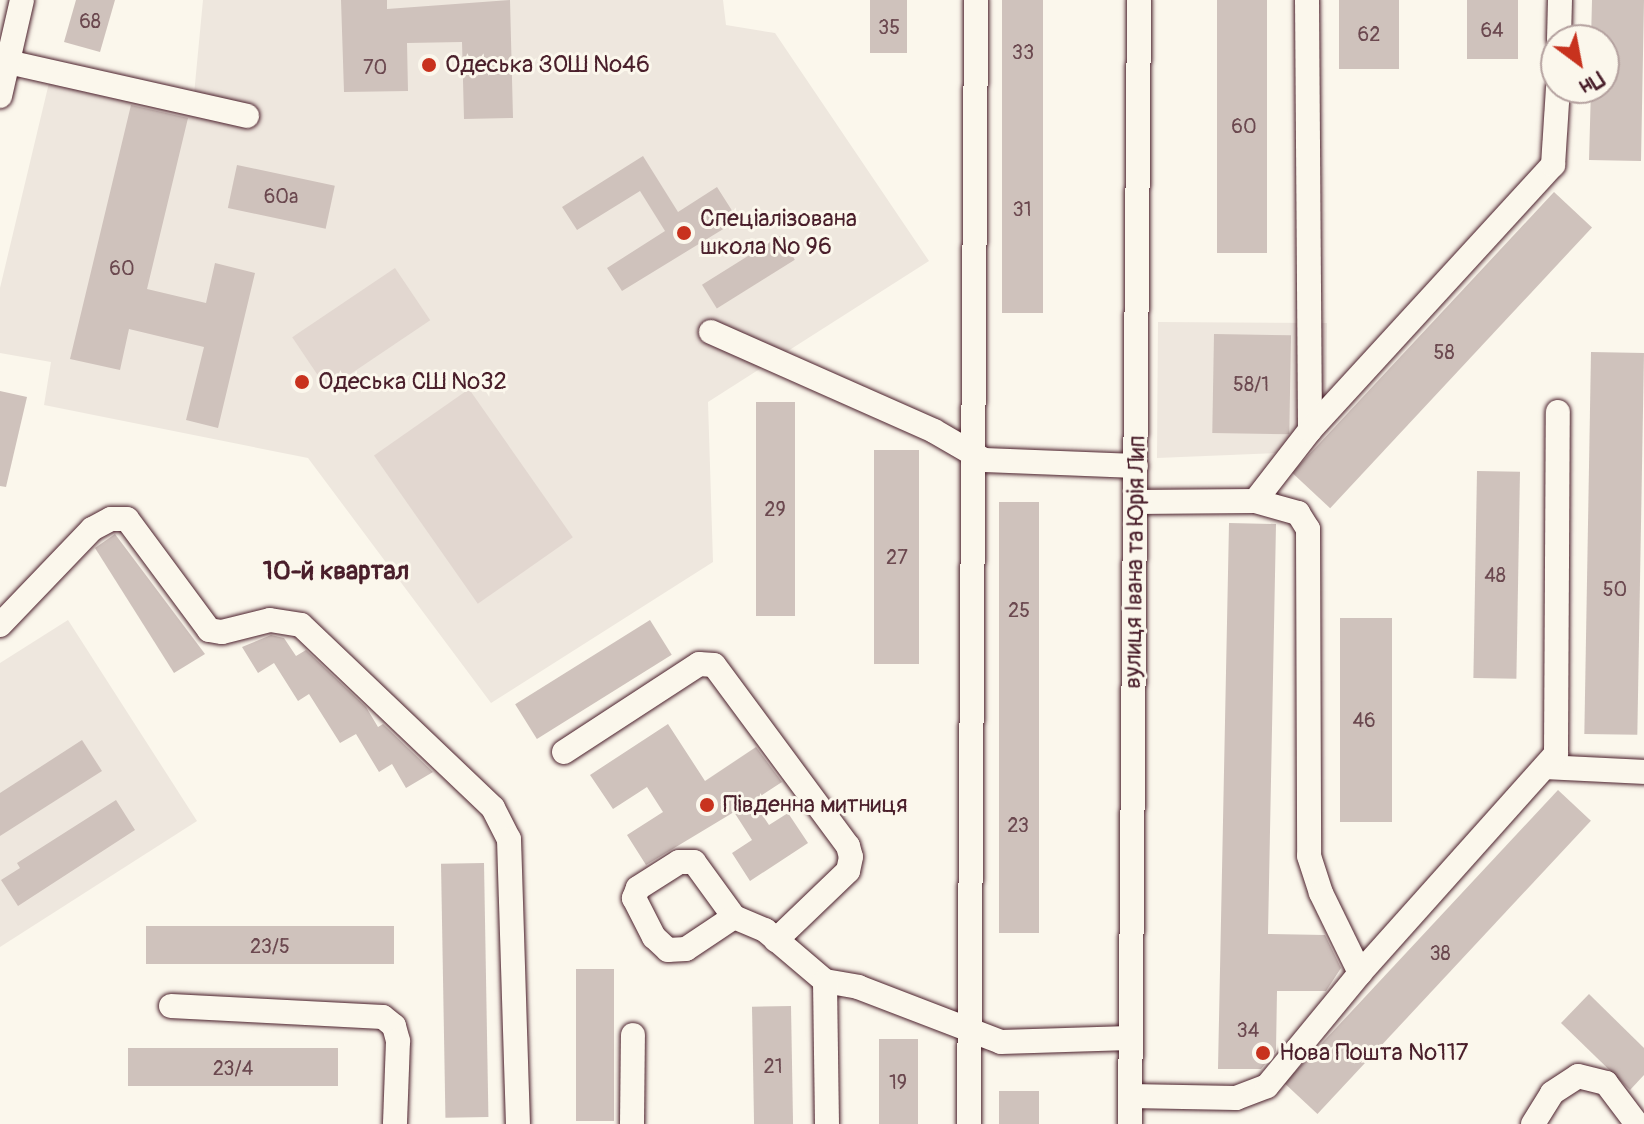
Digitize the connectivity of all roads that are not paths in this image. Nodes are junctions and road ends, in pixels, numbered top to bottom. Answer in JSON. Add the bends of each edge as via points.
{"nodes":[{"id":1,"x":22,"y":0,"type":"edge"},
{"id":2,"x":976,"y":0,"type":"edge"},
{"id":3,"x":1139,"y":0,"type":"edge"},
{"id":4,"x":1307,"y":0,"type":"edge"},
{"id":5,"x":1560,"y":0,"type":"edge"},
{"id":6,"x":1559,"y":24,"type":"edge"},
{"id":7,"x":8,"y":62,"type":"junction"},
{"id":8,"x":0,"y":96,"type":"edge"},
{"id":9,"x":1557,"y":104,"type":"edge"},
{"id":10,"x":247,"y":116,"type":"dead end"},
{"id":11,"x":711,"y":332,"type":"dead end"},
{"id":12,"x":1558,"y":412,"type":"dead end"},
{"id":13,"x":1310,"y":430,"type":"junction"},
{"id":14,"x":976,"y":455,"type":"junction"},
{"id":15,"x":1136,"y":466,"type":"junction"},
{"id":16,"x":1255,"y":501,"type":"junction"},
{"id":17,"x":1135,"y":502,"type":"junction"},
{"id":18,"x":0,"y":625,"type":"edge"},
{"id":19,"x":564,"y":752,"type":"dead end"},
{"id":20,"x":1546,"y":767,"type":"junction"},
{"id":21,"x":1644,"y":772,"type":"edge"},
{"id":22,"x":734,"y":917,"type":"dead end"},
{"id":23,"x":776,"y":940,"type":"junction"},
{"id":24,"x":1360,"y":973,"type":"junction"},
{"id":25,"x":825,"y":981,"type":"junction"},
{"id":26,"x":171,"y":1006,"type":"dead end"},
{"id":27,"x":971,"y":1032,"type":"junction"},
{"id":28,"x":633,"y":1035,"type":"dead end"},
{"id":29,"x":1130,"y":1038,"type":"junction"},
{"id":30,"x":1130,"y":1096,"type":"junction"},
{"id":31,"x":395,"y":1124,"type":"edge"},
{"id":32,"x":518,"y":1124,"type":"edge"},
{"id":33,"x":632,"y":1124,"type":"edge"},
{"id":34,"x":827,"y":1124,"type":"edge"},
{"id":35,"x":969,"y":1124,"type":"edge"},
{"id":36,"x":1130,"y":1124,"type":"edge"},
{"id":37,"x":1533,"y":1124,"type":"edge"},
{"id":38,"x":1637,"y":1124,"type":"edge"}],
"edges":[{"from":1,"to":7,"type":"street"},
{"from":2,"to":14,"type":"street"},
{"from":3,"to":15,"type":"street","name":"вулиця Івана та Юрія Лип"},
{"from":4,"to":13,"type":"street"},
{"from":5,"to":6,"type":"street"},
{"from":7,"to":8,"type":"street"},
{"from":7,"to":10,"type":"street"},
{"from":9,"to":13,"type":"street","via":[[1553,165]]},
{"from":11,"to":14,"type":"street","via":[[934,431]]},
{"from":12,"to":20,"type":"street","via":[[1558,738],[1556,754]]},
{"from":13,"to":16,"type":"street"},
{"from":14,"to":15,"type":"street","via":[[1004,464]]},
{"from":14,"to":27,"type":"street"},
{"from":15,"to":17,"type":"street","name":"вулиця Івана та Юрія Лип"},
{"from":16,"to":17,"type":"street"},
{"from":16,"to":24,"type":"street","via":[[1298,513],[1308,529],[1309,856]]},
{"from":17,"to":29,"type":"street","name":"вулиця Івана та Юрія Лип"},
{"from":18,"to":32,"type":"street","via":[[92,529],[111,519],[127,519],[209,630],[222,632],[270,620],[301,625],[493,808],[509,839],[522,1119]]},
{"from":19,"to":23,"type":"street","via":[[699,664],[714,665],[851,857],[848,871]]},
{"from":20,"to":21,"type":"street"},
{"from":20,"to":24,"type":"street"},
{"from":22,"to":23,"type":"street"},
{"from":23,"to":25,"type":"street"},
{"from":24,"to":30,"type":"street","via":[[1258,1093],[1236,1098]]},
{"from":25,"to":27,"type":"street","via":[[858,987]]},
{"from":25,"to":34,"type":"street"},
{"from":26,"to":31,"type":"street","via":[[383,1017],[394,1026],[398,1041]]},
{"from":27,"to":29,"type":"street","via":[[1001,1042]]},
{"from":27,"to":35,"type":"street"},
{"from":28,"to":33,"type":"street"},
{"from":29,"to":30,"type":"street","name":"вулиця Івана та Юрія Лип"},
{"from":30,"to":36,"type":"street","name":"вулиця Івана та Юрія Лип"},
{"from":37,"to":38,"type":"street","via":[[1552,1093],[1578,1076],[1606,1083]]}]}
